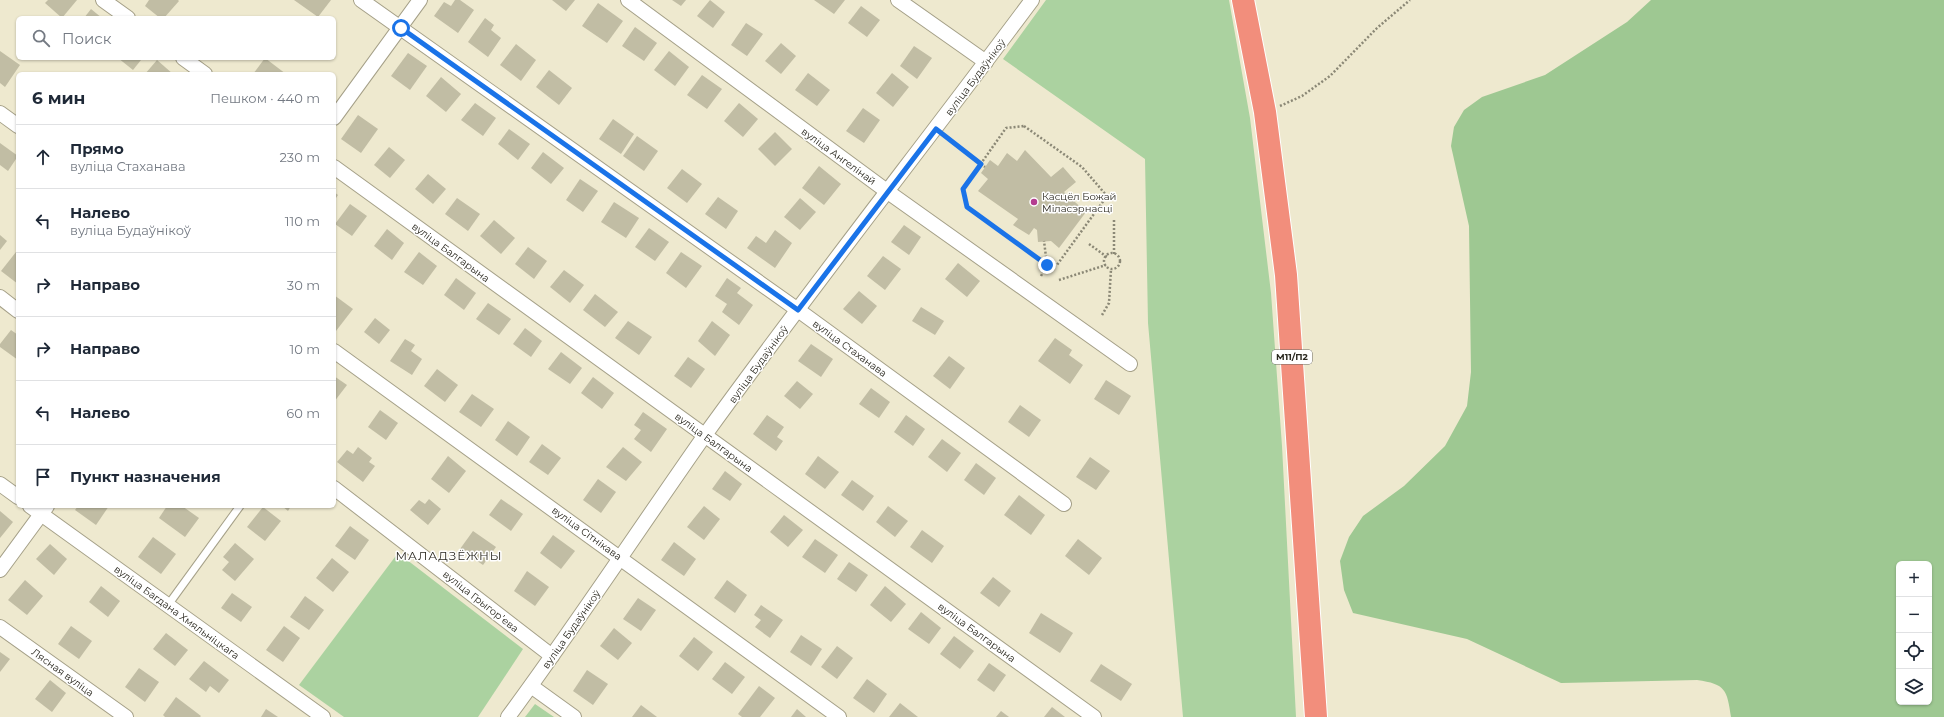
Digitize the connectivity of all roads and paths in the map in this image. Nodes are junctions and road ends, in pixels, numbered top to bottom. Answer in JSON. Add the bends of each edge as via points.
{"nodes":[{"id":1,"x":103,"y":0,"type":"edge"},
{"id":2,"x":361,"y":0,"type":"edge"},
{"id":3,"x":420,"y":0,"type":"edge"},
{"id":4,"x":628,"y":0,"type":"edge"},
{"id":5,"x":898,"y":0,"type":"edge"},
{"id":6,"x":1032,"y":0,"type":"edge"},
{"id":7,"x":1243,"y":0,"type":"edge"},
{"id":8,"x":1410,"y":0,"type":"edge"},
{"id":9,"x":125,"y":16,"type":"edge"},
{"id":10,"x":401,"y":28,"type":"junction"},
{"id":11,"x":186,"y":60,"type":"edge"},
{"id":12,"x":986,"y":62,"type":"junction"},
{"id":13,"x":202,"y":72,"type":"edge"},
{"id":14,"x":1265,"y":112,"type":"junction"},
{"id":15,"x":0,"y":113,"type":"edge"},
{"id":16,"x":336,"y":115,"type":"edge"},
{"id":17,"x":16,"y":125,"type":"edge"},
{"id":18,"x":936,"y":129,"type":"junction"},
{"id":19,"x":981,"y":164,"type":"junction"},
{"id":20,"x":985,"y":167,"type":"dead end"},
{"id":21,"x":336,"y":168,"type":"edge"},
{"id":22,"x":888,"y":192,"type":"junction"},
{"id":23,"x":1114,"y":218,"type":"dead end"},
{"id":24,"x":1044,"y":241,"type":"dead end"},
{"id":25,"x":1089,"y":244,"type":"dead end"},
{"id":26,"x":1114,"y":254,"type":"junction"},
{"id":27,"x":1106,"y":256,"type":"junction"},
{"id":28,"x":1047,"y":265,"type":"junction"},
{"id":29,"x":1106,"y":265,"type":"junction"},
{"id":30,"x":1111,"y":269,"type":"junction"},
{"id":31,"x":1041,"y":276,"type":"dead end"},
{"id":32,"x":1059,"y":280,"type":"dead end"},
{"id":33,"x":0,"y":297,"type":"edge"},
{"id":34,"x":16,"y":309,"type":"edge"},
{"id":35,"x":798,"y":310,"type":"junction"},
{"id":36,"x":1102,"y":315,"type":"dead end"},
{"id":37,"x":336,"y":352,"type":"edge"},
{"id":38,"x":1130,"y":364,"type":"dead end"},
{"id":39,"x":705,"y":436,"type":"junction"},
{"id":40,"x":0,"y":484,"type":"edge"},
{"id":41,"x":336,"y":490,"type":"edge"},
{"id":42,"x":16,"y":496,"type":"edge"},
{"id":43,"x":1064,"y":504,"type":"dead end"},
{"id":44,"x":239,"y":508,"type":"edge"},
{"id":45,"x":40,"y":509,"type":"edge"},
{"id":46,"x":621,"y":558,"type":"junction"},
{"id":47,"x":0,"y":570,"type":"edge"},
{"id":48,"x":168,"y":605,"type":"junction"},
{"id":49,"x":0,"y":627,"type":"edge"},
{"id":50,"x":552,"y":656,"type":"junction"},
{"id":51,"x":531,"y":686,"type":"junction"},
{"id":52,"x":126,"y":717,"type":"edge"},
{"id":53,"x":323,"y":717,"type":"edge"},
{"id":54,"x":508,"y":717,"type":"edge"},
{"id":55,"x":574,"y":717,"type":"edge"},
{"id":56,"x":839,"y":717,"type":"edge"},
{"id":57,"x":1094,"y":717,"type":"edge"},
{"id":58,"x":1316,"y":717,"type":"edge"}],
"edges":[{"from":1,"to":9,"type":"street"},
{"from":2,"to":10,"type":"street","name":"вуліца Стаханава"},
{"from":3,"to":10,"type":"street"},
{"from":4,"to":22,"type":"street","name":"вуліца Ангелінай"},
{"from":5,"to":12,"type":"street"},
{"from":6,"to":12,"type":"street","name":"вуліца Будаўнікоў"},
{"from":7,"to":14,"type":"highway","number":"М11/П2"},
{"from":8,"to":14,"type":"path","via":[[1377,28],[1330,76],[1302,96]]},
{"from":10,"to":16,"type":"street"},
{"from":10,"to":35,"type":"street","name":"вуліца Стаханава"},
{"from":11,"to":13,"type":"street"},
{"from":12,"to":18,"type":"street","name":"вуліца Будаўнікоў"},
{"from":14,"to":58,"type":"highway","number":"М11/П2","via":[[1286,275]]},
{"from":15,"to":17,"type":"street"},
{"from":18,"to":19,"type":"path"},
{"from":18,"to":22,"type":"street","name":"вуліца Будаўнікоў"},
{"from":19,"to":20,"type":"path"},
{"from":19,"to":28,"type":"path","via":[[963,189],[967,207]]},
{"from":19,"to":28,"type":"path","via":[[1006,128],[1024,126],[1082,167],[1107,196],[1058,264]]},
{"from":21,"to":39,"type":"street","name":"вуліца Балгарына"},
{"from":22,"to":35,"type":"street","name":"вуліца Будаўнікоў"},
{"from":22,"to":38,"type":"street","name":"вуліца Ангелінай"},
{"from":23,"to":26,"type":"path"},
{"from":24,"to":28,"type":"path"},
{"from":25,"to":27,"type":"path"},
{"from":26,"to":27,"type":"path"},
{"from":26,"to":30,"type":"path","via":[[1120,263],[1118,267]]},
{"from":27,"to":29,"type":"path"},
{"from":28,"to":31,"type":"path"},
{"from":29,"to":30,"type":"path"},
{"from":29,"to":32,"type":"path"},
{"from":30,"to":36,"type":"path","via":[[1109,303]]},
{"from":33,"to":34,"type":"street"},
{"from":35,"to":39,"type":"street","name":"вуліца Будаўнікоў"},
{"from":35,"to":43,"type":"street","name":"вуліца Стаханава"},
{"from":37,"to":46,"type":"street","name":"вуліца Сітнікава"},
{"from":39,"to":46,"type":"street","name":"вуліца Будаўнікоў"},
{"from":39,"to":57,"type":"street","name":"вуліца Балгарына"},
{"from":40,"to":42,"type":"street"},
{"from":41,"to":50,"type":"street","name":"вуліца Грыгорʼева"},
{"from":44,"to":48,"type":"lane"},
{"from":45,"to":47,"type":"street"},
{"from":45,"to":48,"type":"street","name":"вуліца Багдана Хмяльніцкага"},
{"from":46,"to":50,"type":"street","name":"вуліца Будаўнікоў"},
{"from":46,"to":56,"type":"street","name":"вуліца Сітнікава"},
{"from":48,"to":53,"type":"street","name":"вуліца Багдана Хмяльніцкага"},
{"from":49,"to":52,"type":"street","name":"Лясная вуліца"},
{"from":50,"to":51,"type":"street","name":"вуліца Будаўнікоў"},
{"from":51,"to":54,"type":"street","name":"вуліца Будаўнікоў"},
{"from":51,"to":55,"type":"street"}]}
